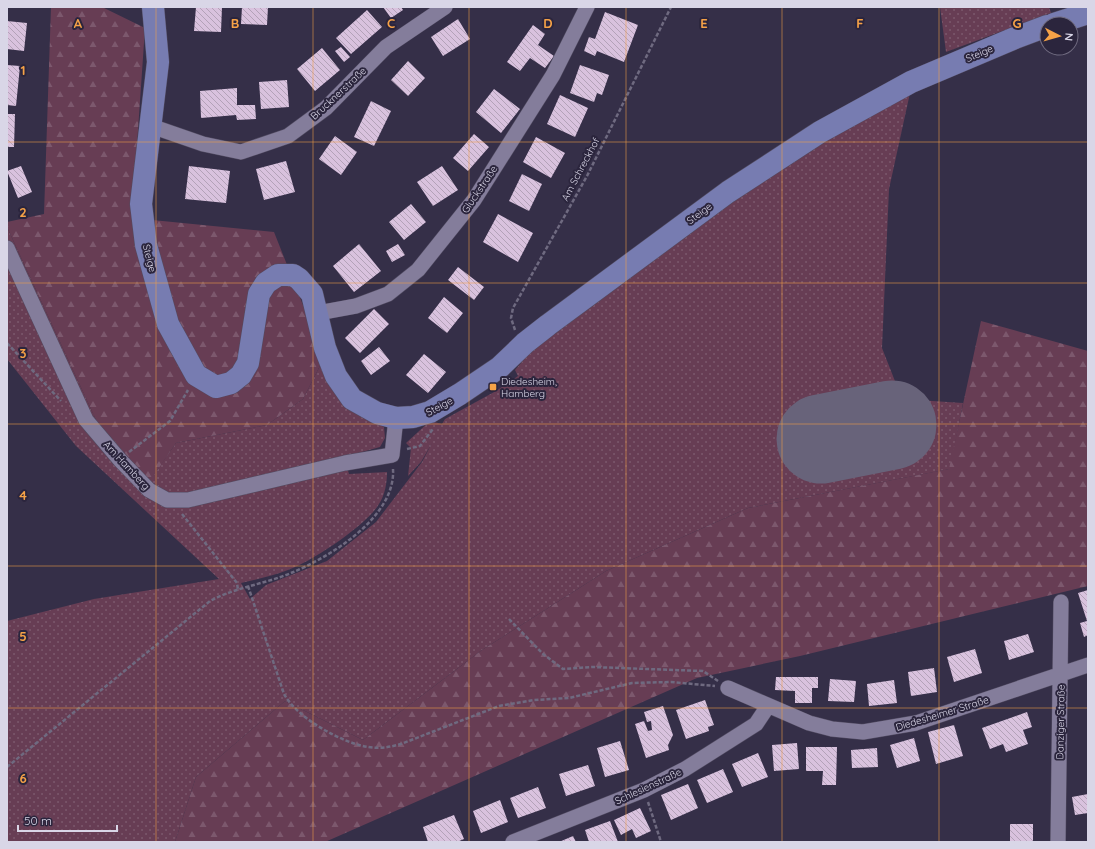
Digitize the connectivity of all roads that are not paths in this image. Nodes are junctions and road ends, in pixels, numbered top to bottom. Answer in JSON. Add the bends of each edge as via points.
{"nodes":[{"id":1,"x":153,"y":7,"type":"edge"},
{"id":2,"x":445,"y":7,"type":"edge"},
{"id":3,"x":587,"y":7,"type":"edge"},
{"id":4,"x":1039,"y":29,"type":"edge"},
{"id":5,"x":151,"y":126,"type":"junction"},
{"id":6,"x":7,"y":248,"type":"edge"},
{"id":7,"x":318,"y":313,"type":"junction"},
{"id":8,"x":396,"y":418,"type":"junction"},
{"id":9,"x":1061,"y":602,"type":"dead end"},
{"id":10,"x":1088,"y":665,"type":"edge"},
{"id":11,"x":1060,"y":674,"type":"junction"},
{"id":12,"x":728,"y":688,"type":"road end"},
{"id":13,"x":768,"y":706,"type":"junction"},
{"id":14,"x":513,"y":842,"type":"edge"},
{"id":15,"x":1058,"y":842,"type":"edge"}],
"edges":[{"from":1,"to":5,"type":"street","name":"Steige","via":[[158,62]]},
{"from":2,"to":5,"type":"street","name":"Brucknerstraße","via":[[386,47],[326,108],[288,136],[241,152],[203,144]]},
{"from":3,"to":7,"type":"street","name":"Gluckstraße","via":[[553,75],[474,200],[418,270],[388,294],[356,306]]},
{"from":4,"to":8,"type":"street","name":"Steige","via":[[911,82],[820,132],[728,192],[548,325],[500,367],[466,390],[430,412]]},
{"from":5,"to":7,"type":"street","name":"Steige","via":[[141,204],[146,245],[168,324],[196,376],[216,387],[231,383],[241,375],[248,363],[259,294],[266,283],[278,276],[293,275],[299,279],[312,294]]},
{"from":6,"to":8,"type":"street","name":"Am Hamberg","via":[[86,420],[149,490],[167,500],[188,500],[345,463],[392,455]]},
{"from":7,"to":8,"type":"street","name":"Steige","via":[[325,348],[336,376],[352,399],[377,414]]},
{"from":9,"to":11,"type":"street","name":"Danziger Straße"},
{"from":10,"to":11,"type":"street","name":"Diedesheimer Straße"},
{"from":11,"to":13,"type":"street","name":"Diedesheimer Straße","via":[[916,723],[863,732],[832,730]]},
{"from":11,"to":15,"type":"street","name":"Danziger Straße"},
{"from":12,"to":13,"type":"street","name":"Diedesheimer Straße"},
{"from":13,"to":14,"type":"street","name":"Schlesienstraße","via":[[756,724],[685,769],[644,790]]}]}
